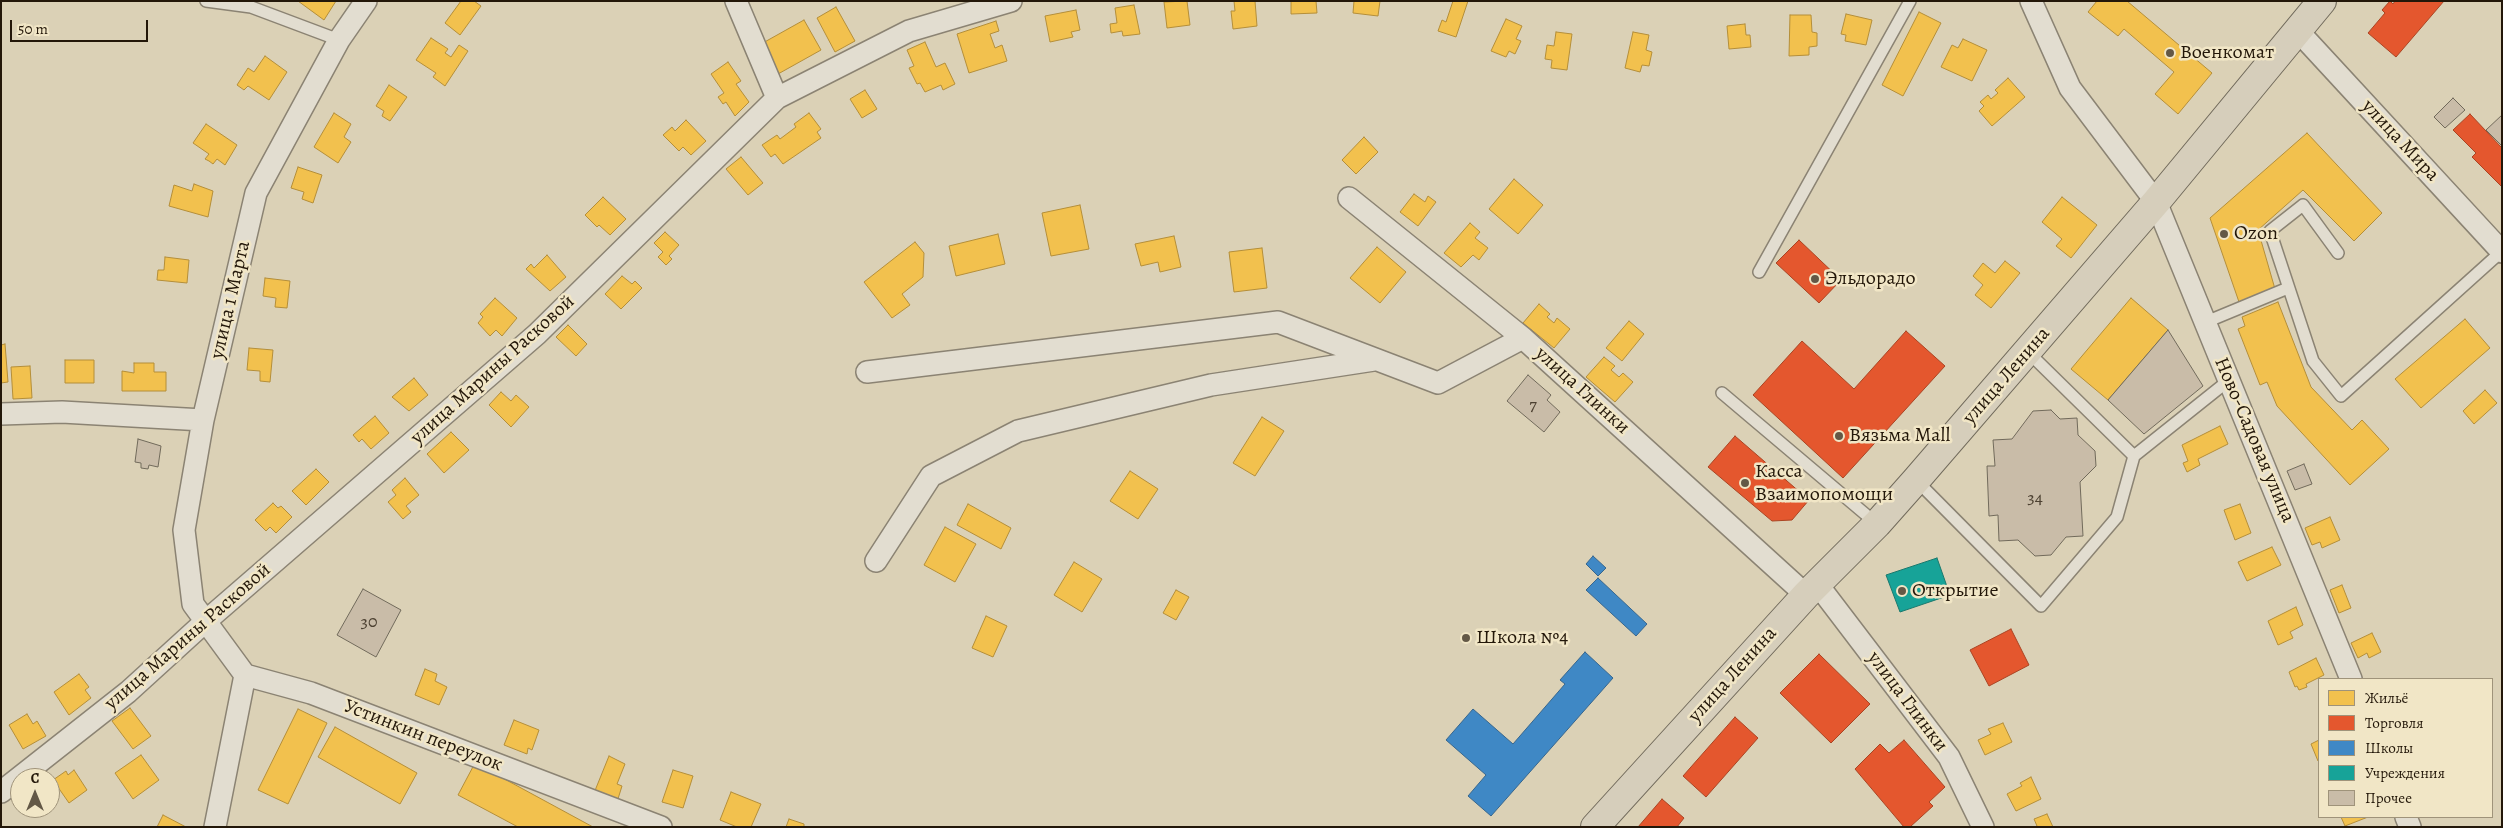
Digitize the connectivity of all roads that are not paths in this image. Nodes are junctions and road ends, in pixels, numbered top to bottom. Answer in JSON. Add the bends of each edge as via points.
{"nodes":[{"id":1,"x":206,"y":1,"type":"edge"},
{"id":2,"x":366,"y":1,"type":"edge"},
{"id":3,"x":736,"y":1,"type":"edge"},
{"id":4,"x":1010,"y":1,"type":"edge"},
{"id":5,"x":1910,"y":1,"type":"edge"},
{"id":6,"x":2031,"y":1,"type":"edge"},
{"id":7,"x":2322,"y":1,"type":"edge"},
{"id":8,"x":2298,"y":31,"type":"junction"},
{"id":9,"x":339,"y":40,"type":"junction"},
{"id":10,"x":777,"y":98,"type":"junction"},
{"id":11,"x":1349,"y":198,"type":"dead end"},
{"id":12,"x":2156,"y":202,"type":"junction"},
{"id":13,"x":2502,"y":252,"type":"edge"},
{"id":14,"x":2338,"y":253,"type":"dead end"},
{"id":15,"x":1759,"y":272,"type":"dead end"},
{"id":16,"x":2288,"y":288,"type":"junction"},
{"id":17,"x":2206,"y":322,"type":"junction"},
{"id":18,"x":1524,"y":338,"type":"junction"},
{"id":19,"x":2028,"y":352,"type":"junction"},
{"id":20,"x":1377,"y":360,"type":"junction"},
{"id":21,"x":867,"y":372,"type":"dead end"},
{"id":22,"x":2228,"y":381,"type":"junction"},
{"id":23,"x":1722,"y":393,"type":"dead end"},
{"id":24,"x":1,"y":414,"type":"edge"},
{"id":25,"x":202,"y":420,"type":"junction"},
{"id":26,"x":2134,"y":456,"type":"junction"},
{"id":27,"x":1916,"y":480,"type":"junction"},
{"id":28,"x":1877,"y":524,"type":"junction"},
{"id":29,"x":876,"y":561,"type":"dead end"},
{"id":30,"x":1812,"y":590,"type":"junction"},
{"id":31,"x":206,"y":621,"type":"junction"},
{"id":32,"x":245,"y":676,"type":"junction"},
{"id":33,"x":2351,"y":678,"type":"edge"},
{"id":34,"x":1,"y":792,"type":"edge"},
{"id":35,"x":215,"y":827,"type":"edge"},
{"id":36,"x":661,"y":827,"type":"edge"},
{"id":37,"x":1595,"y":827,"type":"edge"},
{"id":38,"x":1983,"y":827,"type":"edge"}],
"edges":[{"from":1,"to":9,"type":"lane","via":[[251,7]]},
{"from":2,"to":9,"type":"street","name":"улица 1 Марта"},
{"from":3,"to":10,"type":"street"},
{"from":4,"to":10,"type":"street","name":"улица Марины Расковой","via":[[909,31]]},
{"from":5,"to":15,"type":"lane"},
{"from":6,"to":12,"type":"street","name":"Ново-Садовая улица","via":[[2070,88]]},
{"from":7,"to":8,"type":"main road","name":"улица Ленина"},
{"from":8,"to":12,"type":"main road","name":"улица Ленина"},
{"from":8,"to":13,"type":"street","name":"улица Мира"},
{"from":9,"to":25,"type":"street","name":"улица 1 Марта","via":[[256,193]]},
{"from":10,"to":31,"type":"street","name":"улица Марины Расковой","via":[[537,334]]},
{"from":11,"to":18,"type":"street","name":"улица Глинки"},
{"from":12,"to":17,"type":"street","name":"Ново-Садовая улица"},
{"from":12,"to":19,"type":"main road","name":"улица Ленина"},
{"from":13,"to":16,"type":"lane","via":[[2341,396],[2313,361]]},
{"from":14,"to":16,"type":"lane","via":[[2304,205],[2270,231]]},
{"from":16,"to":17,"type":"lane"},
{"from":17,"to":22,"type":"street","name":"Ново-Садовая улица"},
{"from":18,"to":20,"type":"street","via":[[1438,383]]},
{"from":18,"to":30,"type":"street","name":"улица Глинки"},
{"from":19,"to":26,"type":"lane"},
{"from":19,"to":27,"type":"main road","name":"улица Ленина"},
{"from":20,"to":21,"type":"street","via":[[1278,322]]},
{"from":20,"to":29,"type":"street","via":[[1211,384],[1018,431],[931,476]]},
{"from":22,"to":26,"type":"lane"},
{"from":22,"to":33,"type":"street","name":"Ново-Садовая улица"},
{"from":23,"to":28,"type":"lane"},
{"from":24,"to":25,"type":"street","via":[[62,412]]},
{"from":25,"to":31,"type":"street","name":"улица 1 Марта","via":[[184,530],[193,604]]},
{"from":26,"to":27,"type":"lane","via":[[2117,517],[2041,606]]},
{"from":27,"to":28,"type":"main road","name":"улица Ленина"},
{"from":28,"to":30,"type":"main road","name":"улица Ленина"},
{"from":30,"to":37,"type":"main road","name":"улица Ленина"},
{"from":30,"to":38,"type":"street","name":"улица Глинки","via":[[1949,757]]},
{"from":31,"to":32,"type":"street"},
{"from":31,"to":34,"type":"street","name":"улица Марины Расковой","via":[[128,692]]},
{"from":32,"to":35,"type":"street"},
{"from":32,"to":36,"type":"street","name":"Устинкин переулок","via":[[311,693]]}]}
